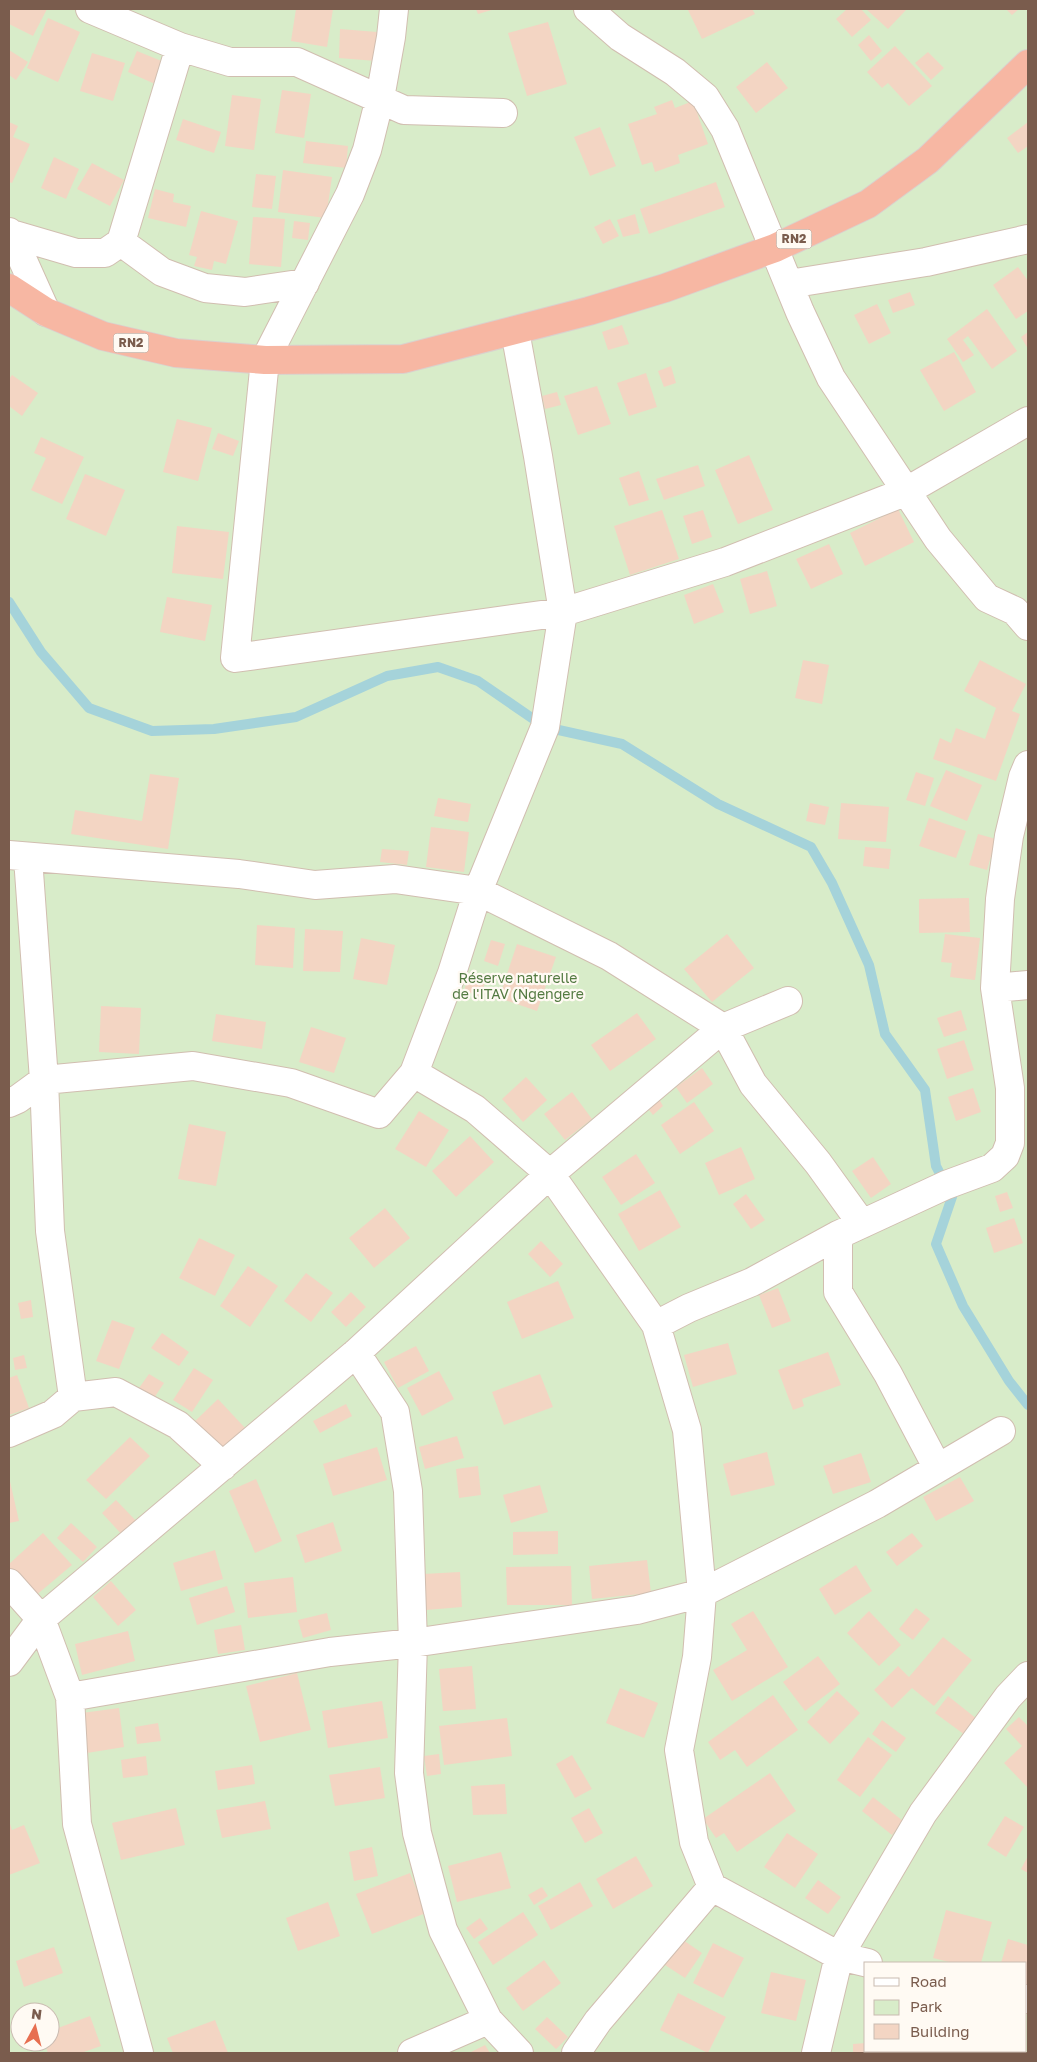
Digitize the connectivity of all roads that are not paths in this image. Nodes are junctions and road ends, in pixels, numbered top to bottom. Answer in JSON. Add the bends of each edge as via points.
{"nodes":[{"id":1,"x":90,"y":9,"type":"edge"},
{"id":2,"x":394,"y":9,"type":"edge"},
{"id":3,"x":588,"y":9,"type":"edge"},
{"id":4,"x":180,"y":48,"type":"junction"},
{"id":5,"x":1028,"y":64,"type":"edge"},
{"id":6,"x":380,"y":98,"type":"junction"},
{"id":7,"x":503,"y":113,"type":"dead end"},
{"id":8,"x":10,"y":233,"type":"edge"},
{"id":9,"x":1028,"y":238,"type":"edge"},
{"id":10,"x":121,"y":242,"type":"junction"},
{"id":11,"x":775,"y":248,"type":"junction"},
{"id":12,"x":305,"y":283,"type":"junction"},
{"id":13,"x":789,"y":284,"type":"junction"},
{"id":14,"x":9,"y":288,"type":"edge"},
{"id":15,"x":46,"y":312,"type":"junction"},
{"id":16,"x":515,"y":331,"type":"junction"},
{"id":17,"x":265,"y":360,"type":"junction"},
{"id":18,"x":1028,"y":421,"type":"edge"},
{"id":19,"x":905,"y":492,"type":"junction"},
{"id":20,"x":563,"y":612,"type":"junction"},
{"id":21,"x":1028,"y":626,"type":"edge"},
{"id":22,"x":1028,"y":765,"type":"edge"},
{"id":23,"x":18,"y":856,"type":"edge"},
{"id":24,"x":478,"y":891,"type":"junction"},
{"id":25,"x":1028,"y":985,"type":"edge"},
{"id":26,"x":995,"y":988,"type":"junction"},
{"id":27,"x":788,"y":1001,"type":"dead end"},
{"id":28,"x":722,"y":1028,"type":"junction"},
{"id":29,"x":414,"y":1073,"type":"junction"},
{"id":30,"x":44,"y":1080,"type":"junction"},
{"id":31,"x":1010,"y":1088,"type":"junction"},
{"id":32,"x":9,"y":1103,"type":"edge"},
{"id":33,"x":1028,"y":1147,"type":"edge"},
{"id":34,"x":550,"y":1174,"type":"junction"},
{"id":35,"x":850,"y":1230,"type":"junction"},
{"id":36,"x":656,"y":1325,"type":"junction"},
{"id":37,"x":356,"y":1353,"type":"junction"},
{"id":38,"x":73,"y":1397,"type":"junction"},
{"id":39,"x":1001,"y":1431,"type":"dead end"},
{"id":40,"x":9,"y":1433,"type":"edge"},
{"id":41,"x":223,"y":1466,"type":"junction"},
{"id":42,"x":937,"y":1467,"type":"junction"},
{"id":43,"x":9,"y":1583,"type":"edge"},
{"id":44,"x":702,"y":1593,"type":"junction"},
{"id":45,"x":41,"y":1619,"type":"junction"},
{"id":46,"x":412,"y":1643,"type":"junction"},
{"id":47,"x":9,"y":1662,"type":"edge"},
{"id":48,"x":1028,"y":1676,"type":"edge"},
{"id":49,"x":70,"y":1697,"type":"junction"},
{"id":50,"x":712,"y":1886,"type":"junction"},
{"id":51,"x":839,"y":1956,"type":"junction"},
{"id":52,"x":864,"y":1962,"type":"edge"},
{"id":53,"x":488,"y":2020,"type":"junction"},
{"id":54,"x":139,"y":2053,"type":"edge"},
{"id":55,"x":412,"y":2053,"type":"edge"},
{"id":56,"x":518,"y":2053,"type":"edge"},
{"id":57,"x":576,"y":2053,"type":"edge"},
{"id":58,"x":816,"y":2053,"type":"edge"}],
"edges":[{"from":1,"to":4,"type":"street"},
{"from":2,"to":6,"type":"street"},
{"from":3,"to":11,"type":"street","via":[[620,37],[675,72],[706,97],[725,129]]},
{"from":4,"to":6,"type":"street","via":[[230,62],[296,62]]},
{"from":4,"to":10,"type":"street"},
{"from":5,"to":11,"type":"highway","number":"RN2","via":[[928,160],[868,204]]},
{"from":6,"to":7,"type":"street","via":[[404,110]]},
{"from":6,"to":12,"type":"street","via":[[367,150],[350,194]]},
{"from":8,"to":10,"type":"street","via":[[76,253],[105,254]]},
{"from":8,"to":15,"type":"street"},
{"from":9,"to":13,"type":"street","via":[[926,262]]},
{"from":10,"to":12,"type":"street","via":[[162,272],[205,288],[245,292]]},
{"from":11,"to":13,"type":"street"},
{"from":11,"to":16,"type":"highway","number":"RN2","via":[[665,288]]},
{"from":12,"to":17,"type":"street"},
{"from":13,"to":19,"type":"street","via":[[831,378]]},
{"from":14,"to":15,"type":"highway","number":"RN2"},
{"from":15,"to":17,"type":"highway","number":"RN2","via":[[103,336],[176,353]]},
{"from":16,"to":17,"type":"highway","number":"RN2","via":[[403,359]]},
{"from":16,"to":20,"type":"street"},
{"from":17,"to":20,"type":"street","via":[[236,658]]},
{"from":18,"to":19,"type":"street"},
{"from":19,"to":20,"type":"street","via":[[725,562]]},
{"from":19,"to":21,"type":"street","via":[[938,539],[988,598],[1015,612]]},
{"from":20,"to":24,"type":"street","via":[[545,727]]},
{"from":22,"to":26,"type":"street","via":[[1009,836],[1002,881]]},
{"from":23,"to":24,"type":"street","via":[[240,874],[315,884],[395,879]]},
{"from":23,"to":30,"type":"street"},
{"from":24,"to":28,"type":"street","via":[[609,956]]},
{"from":24,"to":29,"type":"street","via":[[452,973]]},
{"from":25,"to":26,"type":"street"},
{"from":26,"to":31,"type":"street"},
{"from":27,"to":28,"type":"street"},
{"from":28,"to":34,"type":"street"},
{"from":28,"to":35,"type":"street","via":[[753,1084],[818,1163]]},
{"from":29,"to":30,"type":"street","via":[[380,1114],[291,1083],[193,1066]]},
{"from":29,"to":34,"type":"street","via":[[475,1109]]},
{"from":30,"to":32,"type":"street"},
{"from":30,"to":38,"type":"street","via":[[50,1231]]},
{"from":31,"to":33,"type":"street"},
{"from":31,"to":35,"type":"street","via":[[1010,1143],[1005,1156],[992,1168]]},
{"from":34,"to":36,"type":"street"},
{"from":34,"to":37,"type":"street"},
{"from":35,"to":36,"type":"street","via":[[752,1282]]},
{"from":35,"to":42,"type":"street","via":[[838,1292],[888,1374]]},
{"from":36,"to":44,"type":"street","via":[[686,1430]]},
{"from":37,"to":41,"type":"street"},
{"from":37,"to":46,"type":"street","via":[[395,1412],[408,1491]]},
{"from":38,"to":40,"type":"street","via":[[53,1414]]},
{"from":38,"to":41,"type":"street","via":[[116,1392],[178,1425]]},
{"from":39,"to":42,"type":"street"},
{"from":41,"to":45,"type":"street"},
{"from":42,"to":44,"type":"street","via":[[878,1504]]},
{"from":43,"to":45,"type":"street"},
{"from":44,"to":46,"type":"street","via":[[637,1610]]},
{"from":44,"to":50,"type":"street","via":[[697,1657],[680,1750],[694,1842]]},
{"from":45,"to":47,"type":"street"},
{"from":45,"to":49,"type":"street"},
{"from":46,"to":49,"type":"street","via":[[330,1652]]},
{"from":46,"to":53,"type":"street","via":[[409,1773],[417,1833],[443,1930]]},
{"from":48,"to":51,"type":"street","via":[[1008,1697],[923,1813]]},
{"from":49,"to":54,"type":"street","via":[[77,1824]]},
{"from":50,"to":51,"type":"street"},
{"from":50,"to":57,"type":"street","via":[[598,2021]]},
{"from":51,"to":52,"type":"street"},
{"from":51,"to":58,"type":"street"},
{"from":53,"to":55,"type":"street"},
{"from":53,"to":56,"type":"street"}]}
